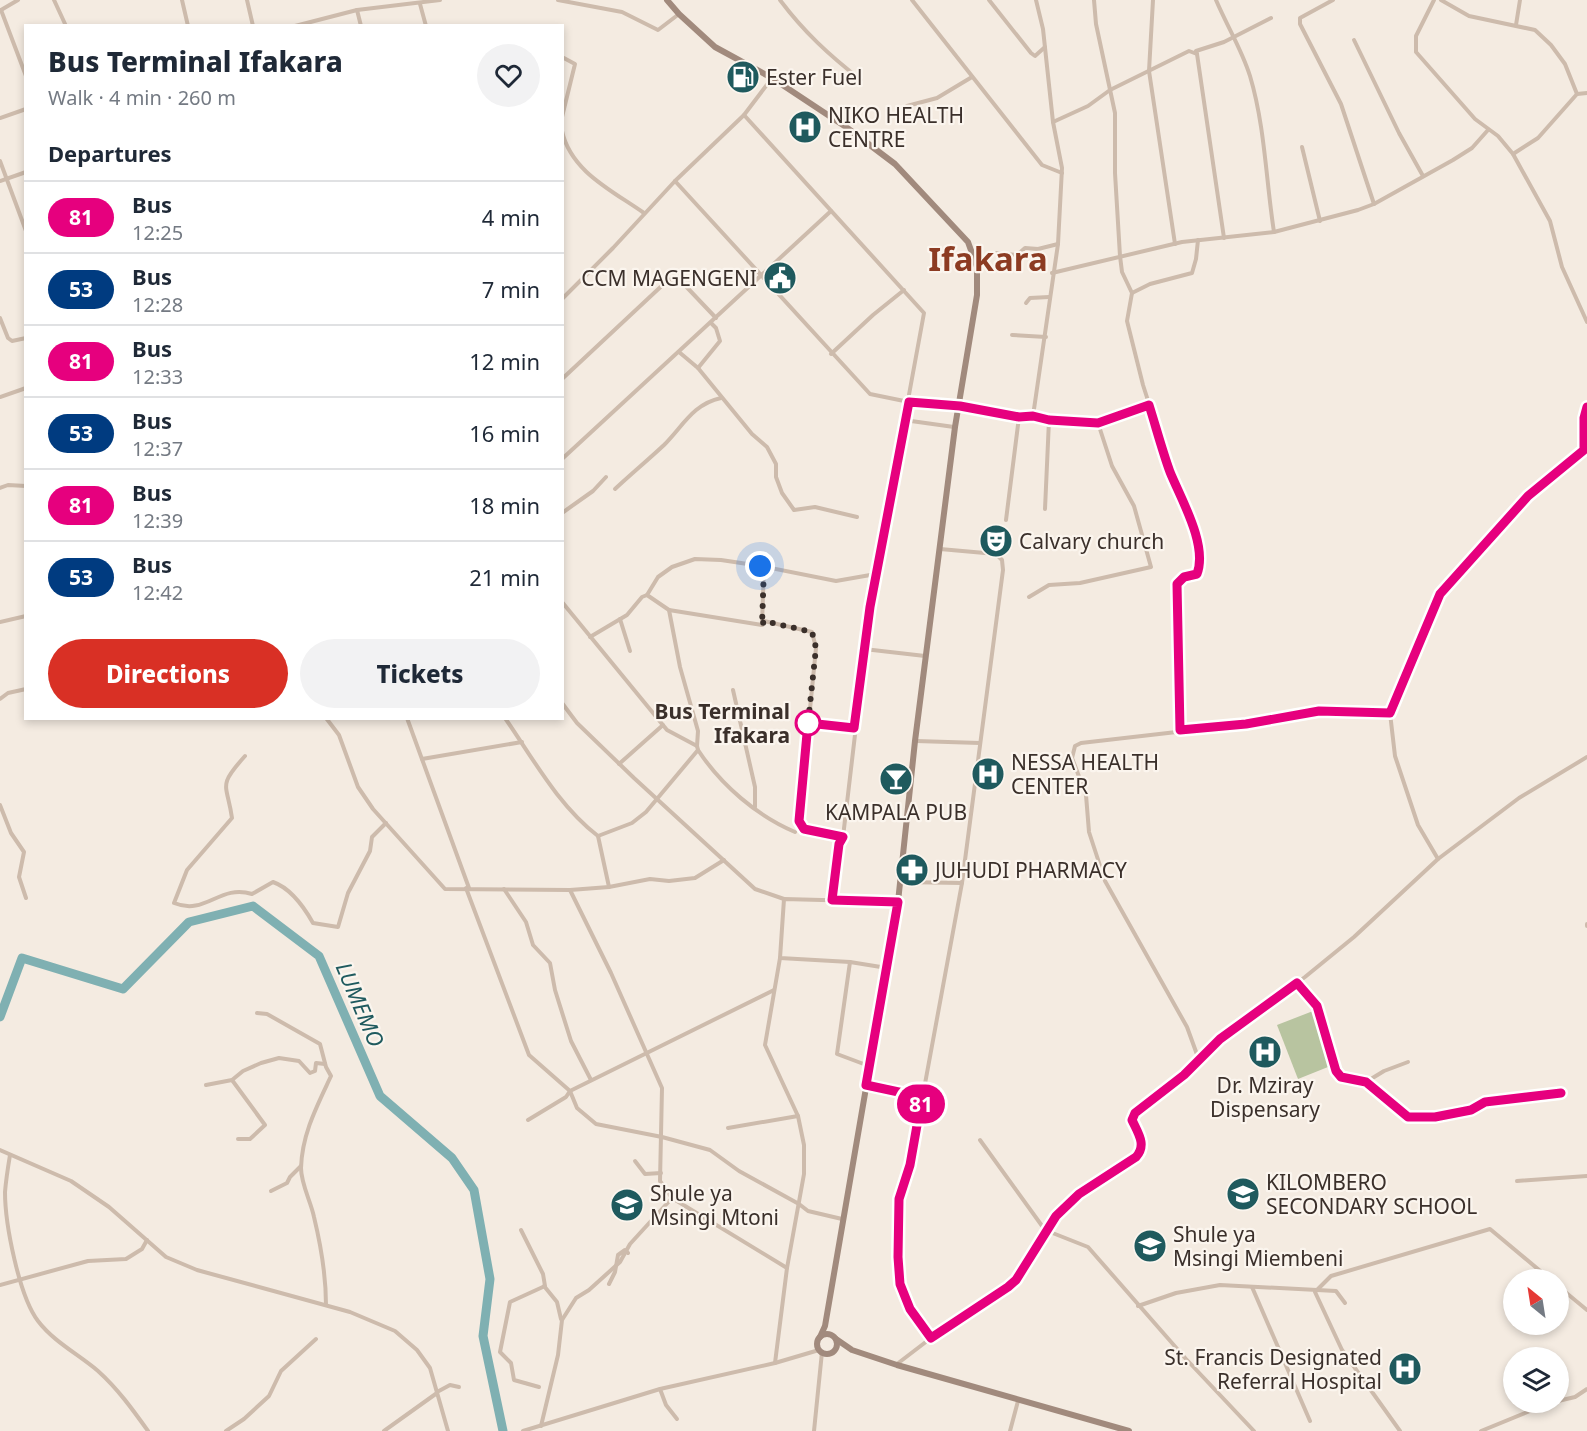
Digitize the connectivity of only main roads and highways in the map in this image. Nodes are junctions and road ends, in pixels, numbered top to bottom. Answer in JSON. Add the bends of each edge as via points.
{"nodes":[{"id":1,"x":667,"y":0,"type":"edge"},
{"id":2,"x":825,"y":1320,"type":"junction"},
{"id":3,"x":820,"y":1337,"type":"junction"},
{"id":4,"x":834,"y":1337,"type":"junction"},
{"id":5,"x":852,"y":1350,"type":"junction"},
{"id":6,"x":832,"y":1352,"type":"junction"},
{"id":7,"x":1129,"y":1431,"type":"edge"}],
"edges":[{"from":1,"to":2,"type":"main road","via":[[715,47],[772,78],[895,164],[968,242],[977,267],[977,295],[955,427],[898,902]]},
{"from":2,"to":3,"type":"main road"},
{"from":2,"to":4,"type":"main road"},
{"from":3,"to":4,"type":"main road"},
{"from":3,"to":6,"type":"main road","via":[[820,1351]]},
{"from":4,"to":5,"type":"main road"},
{"from":4,"to":6,"type":"main road","via":[[837,1346]]},
{"from":5,"to":6,"type":"main road"},
{"from":5,"to":7,"type":"main road"}]}
